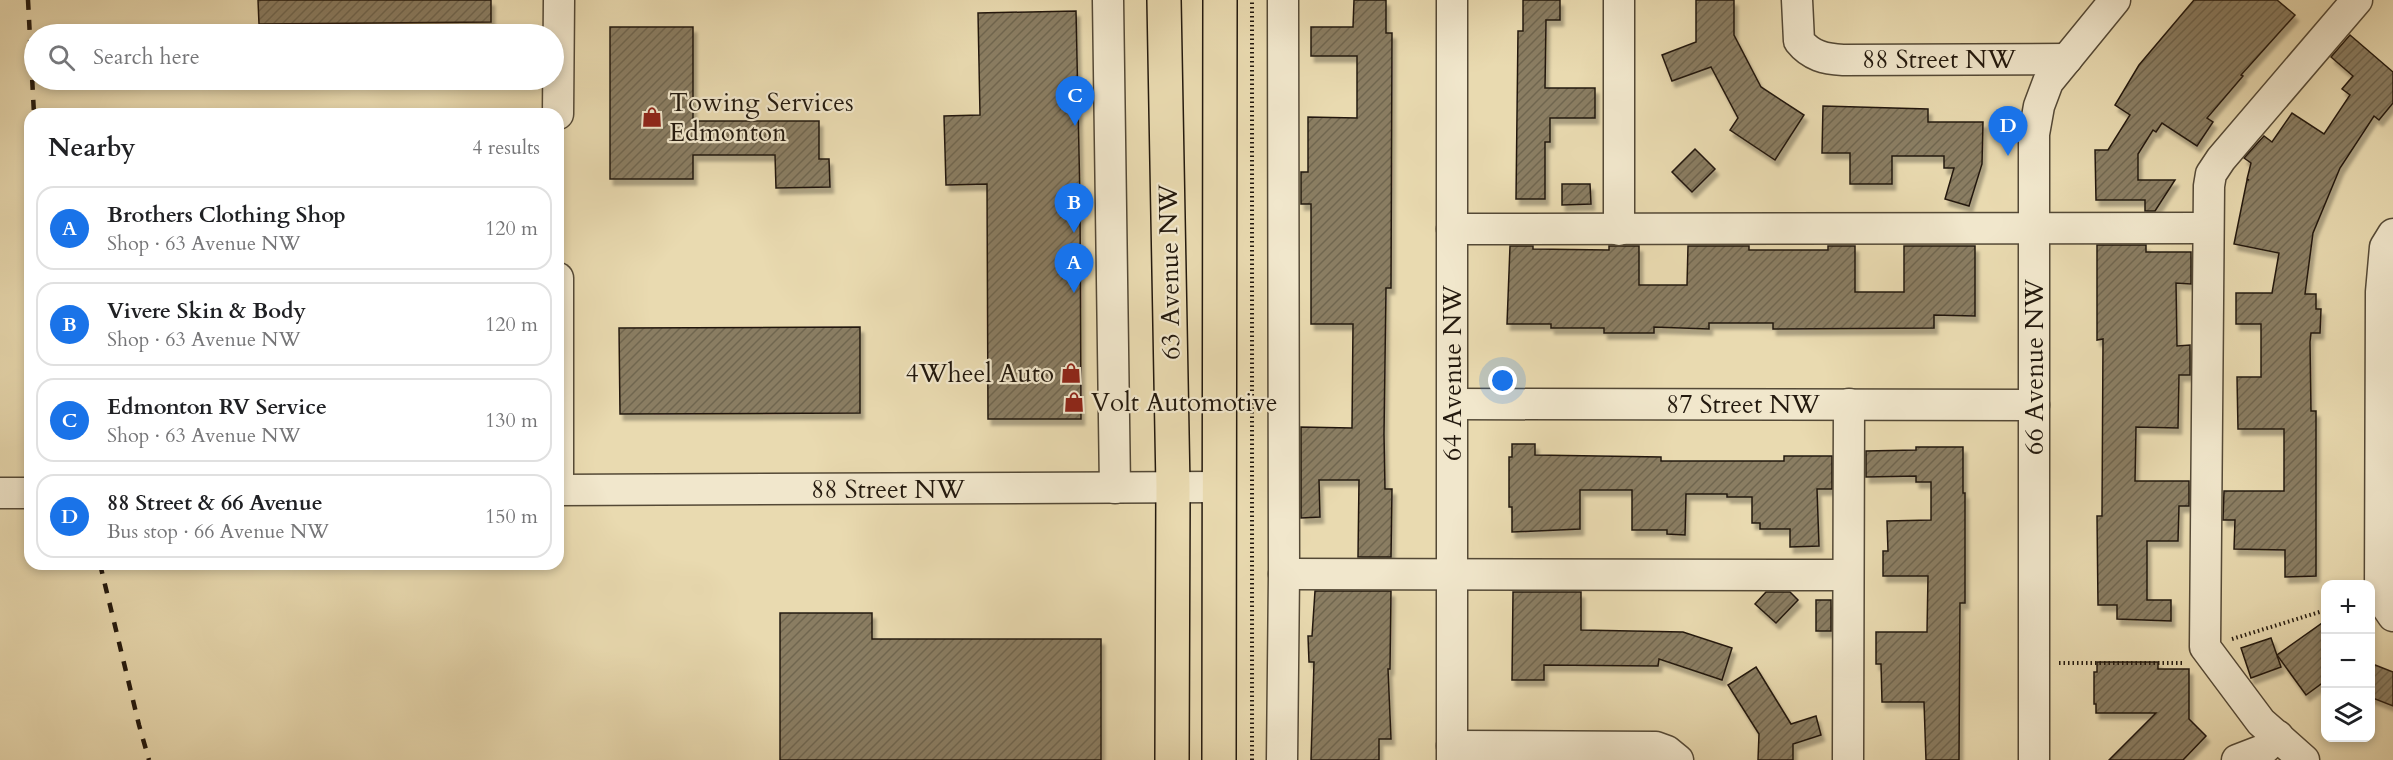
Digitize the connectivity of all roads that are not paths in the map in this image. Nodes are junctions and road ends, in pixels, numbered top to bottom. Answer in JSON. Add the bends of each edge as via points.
{"nodes":[{"id":1,"x":559,"y":0,"type":"edge"},
{"id":2,"x":1108,"y":0,"type":"edge"},
{"id":3,"x":1164,"y":0,"type":"edge"},
{"id":4,"x":1220,"y":0,"type":"edge"},
{"id":5,"x":1283,"y":0,"type":"edge"},
{"id":6,"x":1452,"y":0,"type":"edge"},
{"id":7,"x":1619,"y":0,"type":"edge"},
{"id":8,"x":1797,"y":0,"type":"edge"},
{"id":9,"x":2115,"y":0,"type":"edge"},
{"id":10,"x":2357,"y":0,"type":"edge"},
{"id":11,"x":559,"y":24,"type":"edge"},
{"id":12,"x":2067,"y":59,"type":"junction"},
{"id":13,"x":558,"y":90,"type":"edge"},
{"id":14,"x":558,"y":108,"type":"edge"},
{"id":15,"x":2208,"y":228,"type":"junction"},
{"id":16,"x":1452,"y":229,"type":"junction"},
{"id":17,"x":2034,"y":229,"type":"junction"},
{"id":18,"x":1619,"y":230,"type":"junction"},
{"id":19,"x":2393,"y":234,"type":"edge"},
{"id":20,"x":1453,"y":404,"type":"junction"},
{"id":21,"x":1849,"y":404,"type":"junction"},
{"id":22,"x":2034,"y":405,"type":"junction"},
{"id":23,"x":1218,"y":487,"type":"junction"},
{"id":24,"x":1115,"y":488,"type":"junction"},
{"id":25,"x":1173,"y":488,"type":"junction"},
{"id":26,"x":564,"y":490,"type":"edge"},
{"id":27,"x":0,"y":493,"type":"edge"},
{"id":28,"x":24,"y":493,"type":"edge"},
{"id":29,"x":1284,"y":574,"type":"junction"},
{"id":30,"x":1453,"y":575,"type":"junction"},
{"id":31,"x":1848,"y":575,"type":"junction"},
{"id":32,"x":2393,"y":616,"type":"edge"},
{"id":33,"x":2278,"y":736,"type":"junction"},
{"id":34,"x":1452,"y":753,"type":"edge"},
{"id":35,"x":1172,"y":760,"type":"edge"},
{"id":36,"x":1219,"y":760,"type":"edge"},
{"id":37,"x":1282,"y":760,"type":"edge"},
{"id":38,"x":1678,"y":760,"type":"edge"},
{"id":39,"x":1848,"y":760,"type":"edge"},
{"id":40,"x":2034,"y":760,"type":"edge"},
{"id":41,"x":2237,"y":760,"type":"edge"},
{"id":42,"x":2304,"y":760,"type":"edge"}],
"edges":[{"from":1,"to":11,"type":"street"},
{"from":2,"to":24,"type":"street"},
{"from":3,"to":25,"type":"main road","name":"63 Avenue NW"},
{"from":4,"to":23,"type":"main road","name":"63 Avenue NW"},
{"from":5,"to":29,"type":"street"},
{"from":6,"to":16,"type":"street","name":"64 Avenue NW"},
{"from":7,"to":18,"type":"street"},
{"from":8,"to":12,"type":"street","name":"88 Street NW","via":[[1800,41],[1812,54],[1843,60]]},
{"from":9,"to":12,"type":"street","name":"66 Avenue NW"},
{"from":10,"to":15,"type":"street","via":[[2211,174]]},
{"from":12,"to":17,"type":"street","name":"66 Avenue NW","via":[[2048,82],[2036,121]]},
{"from":13,"to":14,"type":"street"},
{"from":15,"to":17,"type":"street"},
{"from":15,"to":33,"type":"street","via":[[2205,647],[2261,722]]},
{"from":16,"to":18,"type":"street"},
{"from":16,"to":20,"type":"street","name":"64 Avenue NW"},
{"from":17,"to":18,"type":"street"},
{"from":17,"to":22,"type":"street","name":"66 Avenue NW"},
{"from":19,"to":32,"type":"street","via":[[2385,247],[2379,345],[2380,597]]},
{"from":20,"to":21,"type":"street","name":"87 Street NW"},
{"from":20,"to":30,"type":"street","name":"64 Avenue NW"},
{"from":21,"to":22,"type":"street","name":"87 Street NW"},
{"from":21,"to":31,"type":"street"},
{"from":22,"to":40,"type":"street","name":"66 Avenue NW"},
{"from":23,"to":25,"type":"street","name":"88 Street NW"},
{"from":23,"to":36,"type":"main road","name":"63 Avenue NW"},
{"from":24,"to":25,"type":"street","name":"88 Street NW"},
{"from":24,"to":26,"type":"street","name":"88 Street NW"},
{"from":25,"to":35,"type":"main road","name":"63 Avenue NW"},
{"from":27,"to":28,"type":"street"},
{"from":29,"to":30,"type":"street"},
{"from":29,"to":37,"type":"street"},
{"from":30,"to":31,"type":"street"},
{"from":30,"to":34,"type":"street","name":"64 Avenue NW"},
{"from":31,"to":39,"type":"street"},
{"from":33,"to":41,"type":"street","via":[[2263,750]]},
{"from":33,"to":42,"type":"street"},
{"from":34,"to":38,"type":"street","name":"64 Avenue NW","via":[[1656,747]]}]}
